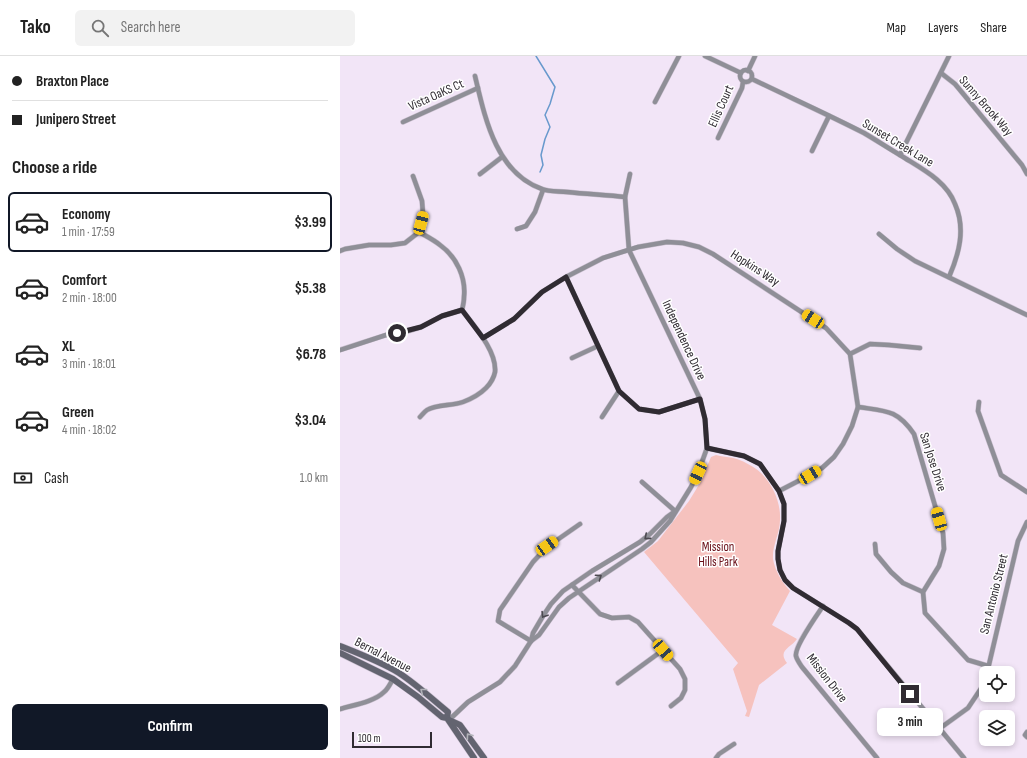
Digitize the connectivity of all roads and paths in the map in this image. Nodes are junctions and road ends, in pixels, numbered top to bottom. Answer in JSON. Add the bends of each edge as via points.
{"nodes":[{"id":1,"x":679,"y":56,"type":"edge"},
{"id":2,"x":705,"y":56,"type":"edge"},
{"id":3,"x":755,"y":56,"type":"edge"},
{"id":4,"x":949,"y":56,"type":"edge"},
{"id":5,"x":748,"y":70,"type":"junction"},
{"id":6,"x":741,"y":73,"type":"junction"},
{"id":7,"x":940,"y":74,"type":"junction"},
{"id":8,"x":475,"y":76,"type":"dead end"},
{"id":9,"x":752,"y":79,"type":"junction"},
{"id":10,"x":743,"y":82,"type":"junction"},
{"id":11,"x":478,"y":88,"type":"junction"},
{"id":12,"x":655,"y":102,"type":"dead end"},
{"id":13,"x":829,"y":116,"type":"junction"},
{"id":14,"x":403,"y":122,"type":"dead end"},
{"id":15,"x":718,"y":138,"type":"dead end"},
{"id":16,"x":812,"y":151,"type":"dead end"},
{"id":17,"x":900,"y":155,"type":"junction"},
{"id":18,"x":502,"y":157,"type":"junction"},
{"id":19,"x":480,"y":174,"type":"dead end"},
{"id":20,"x":630,"y":174,"type":"dead end"},
{"id":21,"x":1027,"y":174,"type":"edge"},
{"id":22,"x":413,"y":176,"type":"dead end"},
{"id":23,"x":543,"y":190,"type":"junction"},
{"id":24,"x":625,"y":197,"type":"junction"},
{"id":25,"x":517,"y":229,"type":"dead end"},
{"id":26,"x":419,"y":232,"type":"junction"},
{"id":27,"x":879,"y":234,"type":"dead end"},
{"id":28,"x":629,"y":250,"type":"junction"},
{"id":29,"x":340,"y":251,"type":"edge"},
{"id":30,"x":566,"y":277,"type":"junction"},
{"id":31,"x":949,"y":277,"type":"junction"},
{"id":32,"x":462,"y":310,"type":"junction"},
{"id":33,"x":1027,"y":315,"type":"edge"},
{"id":34,"x":483,"y":338,"type":"junction"},
{"id":35,"x":598,"y":346,"type":"junction"},
{"id":36,"x":920,"y":348,"type":"dead end"},
{"id":37,"x":340,"y":350,"type":"edge"},
{"id":38,"x":850,"y":354,"type":"junction"},
{"id":39,"x":572,"y":358,"type":"dead end"},
{"id":40,"x":619,"y":391,"type":"junction"},
{"id":41,"x":700,"y":399,"type":"junction"},
{"id":42,"x":980,"y":402,"type":"dead end"},
{"id":43,"x":858,"y":407,"type":"junction"},
{"id":44,"x":420,"y":417,"type":"dead end"},
{"id":45,"x":602,"y":417,"type":"dead end"},
{"id":46,"x":707,"y":448,"type":"junction"},
{"id":47,"x":642,"y":482,"type":"dead end"},
{"id":48,"x":779,"y":491,"type":"junction"},
{"id":49,"x":1027,"y":492,"type":"edge"},
{"id":50,"x":675,"y":511,"type":"junction"},
{"id":51,"x":1027,"y":522,"type":"edge"},
{"id":52,"x":580,"y":524,"type":"dead end"},
{"id":53,"x":875,"y":544,"type":"dead end"},
{"id":54,"x":572,"y":585,"type":"junction"},
{"id":55,"x":578,"y":592,"type":"junction"},
{"id":56,"x":923,"y":592,"type":"junction"},
{"id":57,"x":823,"y":606,"type":"junction"},
{"id":58,"x":531,"y":641,"type":"junction"},
{"id":59,"x":340,"y":646,"type":"edge"},
{"id":60,"x":663,"y":650,"type":"junction"},
{"id":61,"x":340,"y":653,"type":"edge"},
{"id":62,"x":988,"y":666,"type":"joint"},
{"id":63,"x":393,"y":679,"type":"junction"},
{"id":64,"x":618,"y":683,"type":"dead end"},
{"id":65,"x":979,"y":692,"type":"edge"},
{"id":66,"x":671,"y":706,"type":"dead end"},
{"id":67,"x":340,"y":709,"type":"edge"},
{"id":68,"x":448,"y":719,"type":"junction"},
{"id":69,"x":939,"y":729,"type":"junction"},
{"id":70,"x":1027,"y":732,"type":"edge"},
{"id":71,"x":1027,"y":737,"type":"edge"},
{"id":72,"x":734,"y":744,"type":"dead end"},
{"id":73,"x":474,"y":758,"type":"edge"},
{"id":74,"x":484,"y":758,"type":"edge"},
{"id":75,"x":716,"y":758,"type":"edge"},
{"id":76,"x":877,"y":758,"type":"edge"},
{"id":77,"x":964,"y":758,"type":"edge"}],
"edges":[{"from":1,"to":12,"type":"street"},
{"from":2,"to":6,"type":"street"},
{"from":3,"to":5,"type":"street"},
{"from":4,"to":7,"type":"street"},
{"from":5,"to":6,"type":"street"},
{"from":5,"to":9,"type":"street"},
{"from":6,"to":10,"type":"street","via":[[740,79]]},
{"from":7,"to":17,"type":"street"},
{"from":7,"to":21,"type":"street","name":"Sunny Brook Way","via":[[955,84]]},
{"from":8,"to":11,"type":"street"},
{"from":9,"to":10,"type":"street"},
{"from":9,"to":13,"type":"street","name":"Sunset Creek Lane"},
{"from":10,"to":15,"type":"street","name":"Ellis Court"},
{"from":11,"to":14,"type":"street","name":"Vista OaKS Ct"},
{"from":11,"to":18,"type":"street","via":[[487,123]]},
{"from":13,"to":16,"type":"street"},
{"from":13,"to":17,"type":"street","name":"Sunset Creek Lane"},
{"from":17,"to":31,"type":"street","name":"Sunset Creek Lane","via":[[930,174],[951,195],[956,205],[961,237]]},
{"from":18,"to":19,"type":"street"},
{"from":18,"to":23,"type":"street","via":[[514,172]]},
{"from":20,"to":24,"type":"street","name":"Independence Drive"},
{"from":22,"to":26,"type":"street","via":[[422,201],[423,214]]},
{"from":23,"to":24,"type":"street"},
{"from":23,"to":25,"type":"street","via":[[535,212],[526,226]]},
{"from":24,"to":28,"type":"street","name":"Independence Drive"},
{"from":26,"to":29,"type":"street","via":[[405,243],[391,246],[369,245]]},
{"from":26,"to":32,"type":"street","via":[[441,245],[460,269],[464,297]]},
{"from":27,"to":31,"type":"street","via":[[905,256]]},
{"from":28,"to":30,"type":"street","name":"Hopkins Way","via":[[603,258]]},
{"from":28,"to":38,"type":"street","name":"Hopkins Way","via":[[667,242],[683,243],[714,254],[826,328]]},
{"from":28,"to":41,"type":"street","name":"Independence Drive"},
{"from":30,"to":34,"type":"street","name":"Hopkins Way","via":[[542,292],[514,319]]},
{"from":30,"to":35,"type":"street"},
{"from":31,"to":33,"type":"street"},
{"from":32,"to":34,"type":"street"},
{"from":32,"to":37,"type":"street","via":[[442,316],[421,327]]},
{"from":34,"to":44,"type":"street","via":[[492,354],[494,365],[495,372],[490,384],[480,394],[463,402],[434,407]]},
{"from":35,"to":39,"type":"street"},
{"from":35,"to":40,"type":"street"},
{"from":36,"to":38,"type":"street","via":[[870,344]]},
{"from":38,"to":43,"type":"street"},
{"from":40,"to":41,"type":"street","via":[[639,409],[659,412]]},
{"from":40,"to":45,"type":"street"},
{"from":41,"to":46,"type":"street","name":"Independence Drive","via":[[705,419]]},
{"from":42,"to":49,"type":"street","via":[[978,411],[1001,475]]},
{"from":43,"to":48,"type":"street","via":[[852,426],[834,457],[822,468]]},
{"from":43,"to":56,"type":"street","name":"San Jose Drive","via":[[888,411],[899,417],[914,434],[944,533],[944,549],[939,566]]},
{"from":46,"to":48,"type":"street","via":[[744,456],[760,464]]},
{"from":46,"to":50,"type":"street","name":"Independence Drive","via":[[691,487]]},
{"from":47,"to":50,"type":"street"},
{"from":48,"to":57,"type":"street","via":[[784,504],[784,521],[778,551],[780,570],[793,588]]},
{"from":50,"to":54,"type":"street","name":"Independence Drive","one_way":true,"via":[[640,542]]},
{"from":55,"to":50,"type":"street","name":"Independence Drive","one_way":true,"via":[[651,542],[670,521]]},
{"from":51,"to":62,"type":"street","name":"San Antonio Street","via":[[1018,541]]},
{"from":52,"to":58,"type":"street","via":[[547,546],[500,610],[498,621]]},
{"from":53,"to":56,"type":"street","via":[[876,554],[891,572],[903,583]]},
{"from":54,"to":55,"type":"street"},
{"from":54,"to":58,"type":"street","name":"Independence Drive","one_way":true,"via":[[562,591],[551,604]]},
{"from":55,"to":58,"type":"street","name":"Independence Drive","via":[[559,607],[539,635]]},
{"from":55,"to":60,"type":"street","via":[[600,614],[612,618],[629,617],[638,622]]},
{"from":56,"to":62,"type":"street","via":[[925,613],[968,660]]},
{"from":57,"to":69,"type":"street","via":[[857,629]]},
{"from":57,"to":76,"type":"street","name":"Mission Drive","via":[[799,643],[796,656],[802,667]]},
{"from":58,"to":68,"type":"street","name":"Independence Drive","via":[[508,675]]},
{"from":68,"to":59,"type":"main road","name":"Bernal Avenue","one_way":true,"via":[[448,712],[399,673]]},
{"from":60,"to":64,"type":"street"},
{"from":60,"to":66,"type":"street","via":[[680,669],[685,679],[685,690],[681,698]]},
{"from":61,"to":63,"type":"main road","name":"Bernal Avenue"},
{"from":63,"to":67,"type":"street","via":[[380,696]]},
{"from":63,"to":68,"type":"main road","name":"Bernal Avenue"},
{"from":65,"to":69,"type":"street","via":[[968,708]]},
{"from":68,"to":73,"type":"main road","name":"Bernal Avenue"},
{"from":74,"to":68,"type":"main road","name":"Bernal Avenue","one_way":true,"via":[[460,725]]},
{"from":69,"to":77,"type":"street"},
{"from":70,"to":71,"type":"street"},
{"from":72,"to":75,"type":"street"}]}
